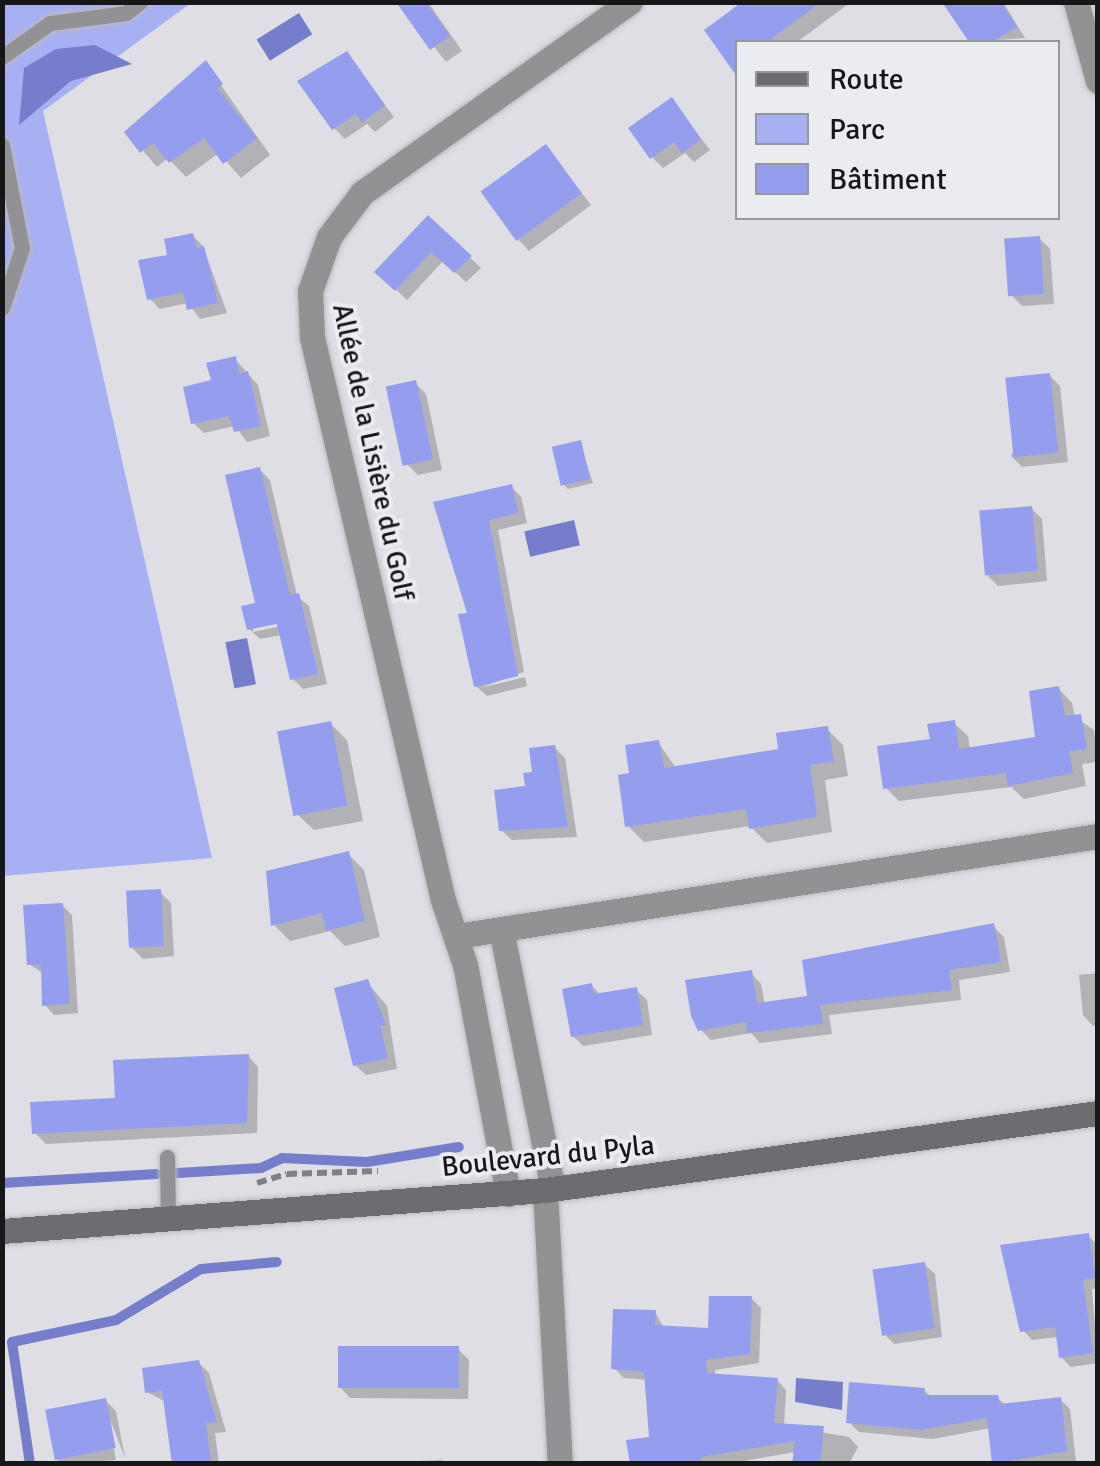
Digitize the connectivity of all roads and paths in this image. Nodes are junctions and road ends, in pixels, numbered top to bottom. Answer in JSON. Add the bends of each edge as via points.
{"nodes":[{"id":1,"x":140,"y":2,"type":"edge"},
{"id":2,"x":630,"y":2,"type":"edge"},
{"id":3,"x":1076,"y":2,"type":"edge"},
{"id":4,"x":7,"y":53,"type":"edge"},
{"id":5,"x":2,"y":70,"type":"edge"},
{"id":6,"x":1098,"y":81,"type":"edge"},
{"id":7,"x":2,"y":145,"type":"edge"},
{"id":8,"x":2,"y":308,"type":"edge"},
{"id":9,"x":1098,"y":836,"type":"edge"},
{"id":10,"x":501,"y":929,"type":"junction"},
{"id":11,"x":457,"y":936,"type":"junction"},
{"id":12,"x":1098,"y":1112,"type":"edge"},
{"id":13,"x":166,"y":1157,"type":"dead end"},
{"id":14,"x":549,"y":1190,"type":"junction"},
{"id":15,"x":508,"y":1194,"type":"junction"},
{"id":16,"x":168,"y":1220,"type":"junction"},
{"id":17,"x":2,"y":1231,"type":"edge"},
{"id":18,"x":560,"y":1464,"type":"edge"}],
"edges":[{"from":1,"to":4,"type":"lane","via":[[126,13],[50,23]]},
{"from":2,"to":11,"type":"street","name":"Allée de la Lisière du Golf","via":[[362,193],[328,237],[310,292],[312,338]]},
{"from":3,"to":6,"type":"street"},
{"from":4,"to":5,"type":"lane"},
{"from":7,"to":8,"type":"lane","via":[[22,248]]},
{"from":9,"to":10,"type":"street"},
{"from":10,"to":11,"type":"street"},
{"from":10,"to":14,"type":"street"},
{"from":11,"to":15,"type":"street","name":"Allée de la Lisière du Golf"},
{"from":12,"to":14,"type":"street","name":"Boulevard du Pyla"},
{"from":13,"to":16,"type":"lane"},
{"from":14,"to":15,"type":"street","name":"Boulevard du Pyla"},
{"from":14,"to":18,"type":"street"},
{"from":15,"to":16,"type":"street","name":"Boulevard du Pyla"},
{"from":16,"to":17,"type":"street","name":"Boulevard du Pyla"}]}
